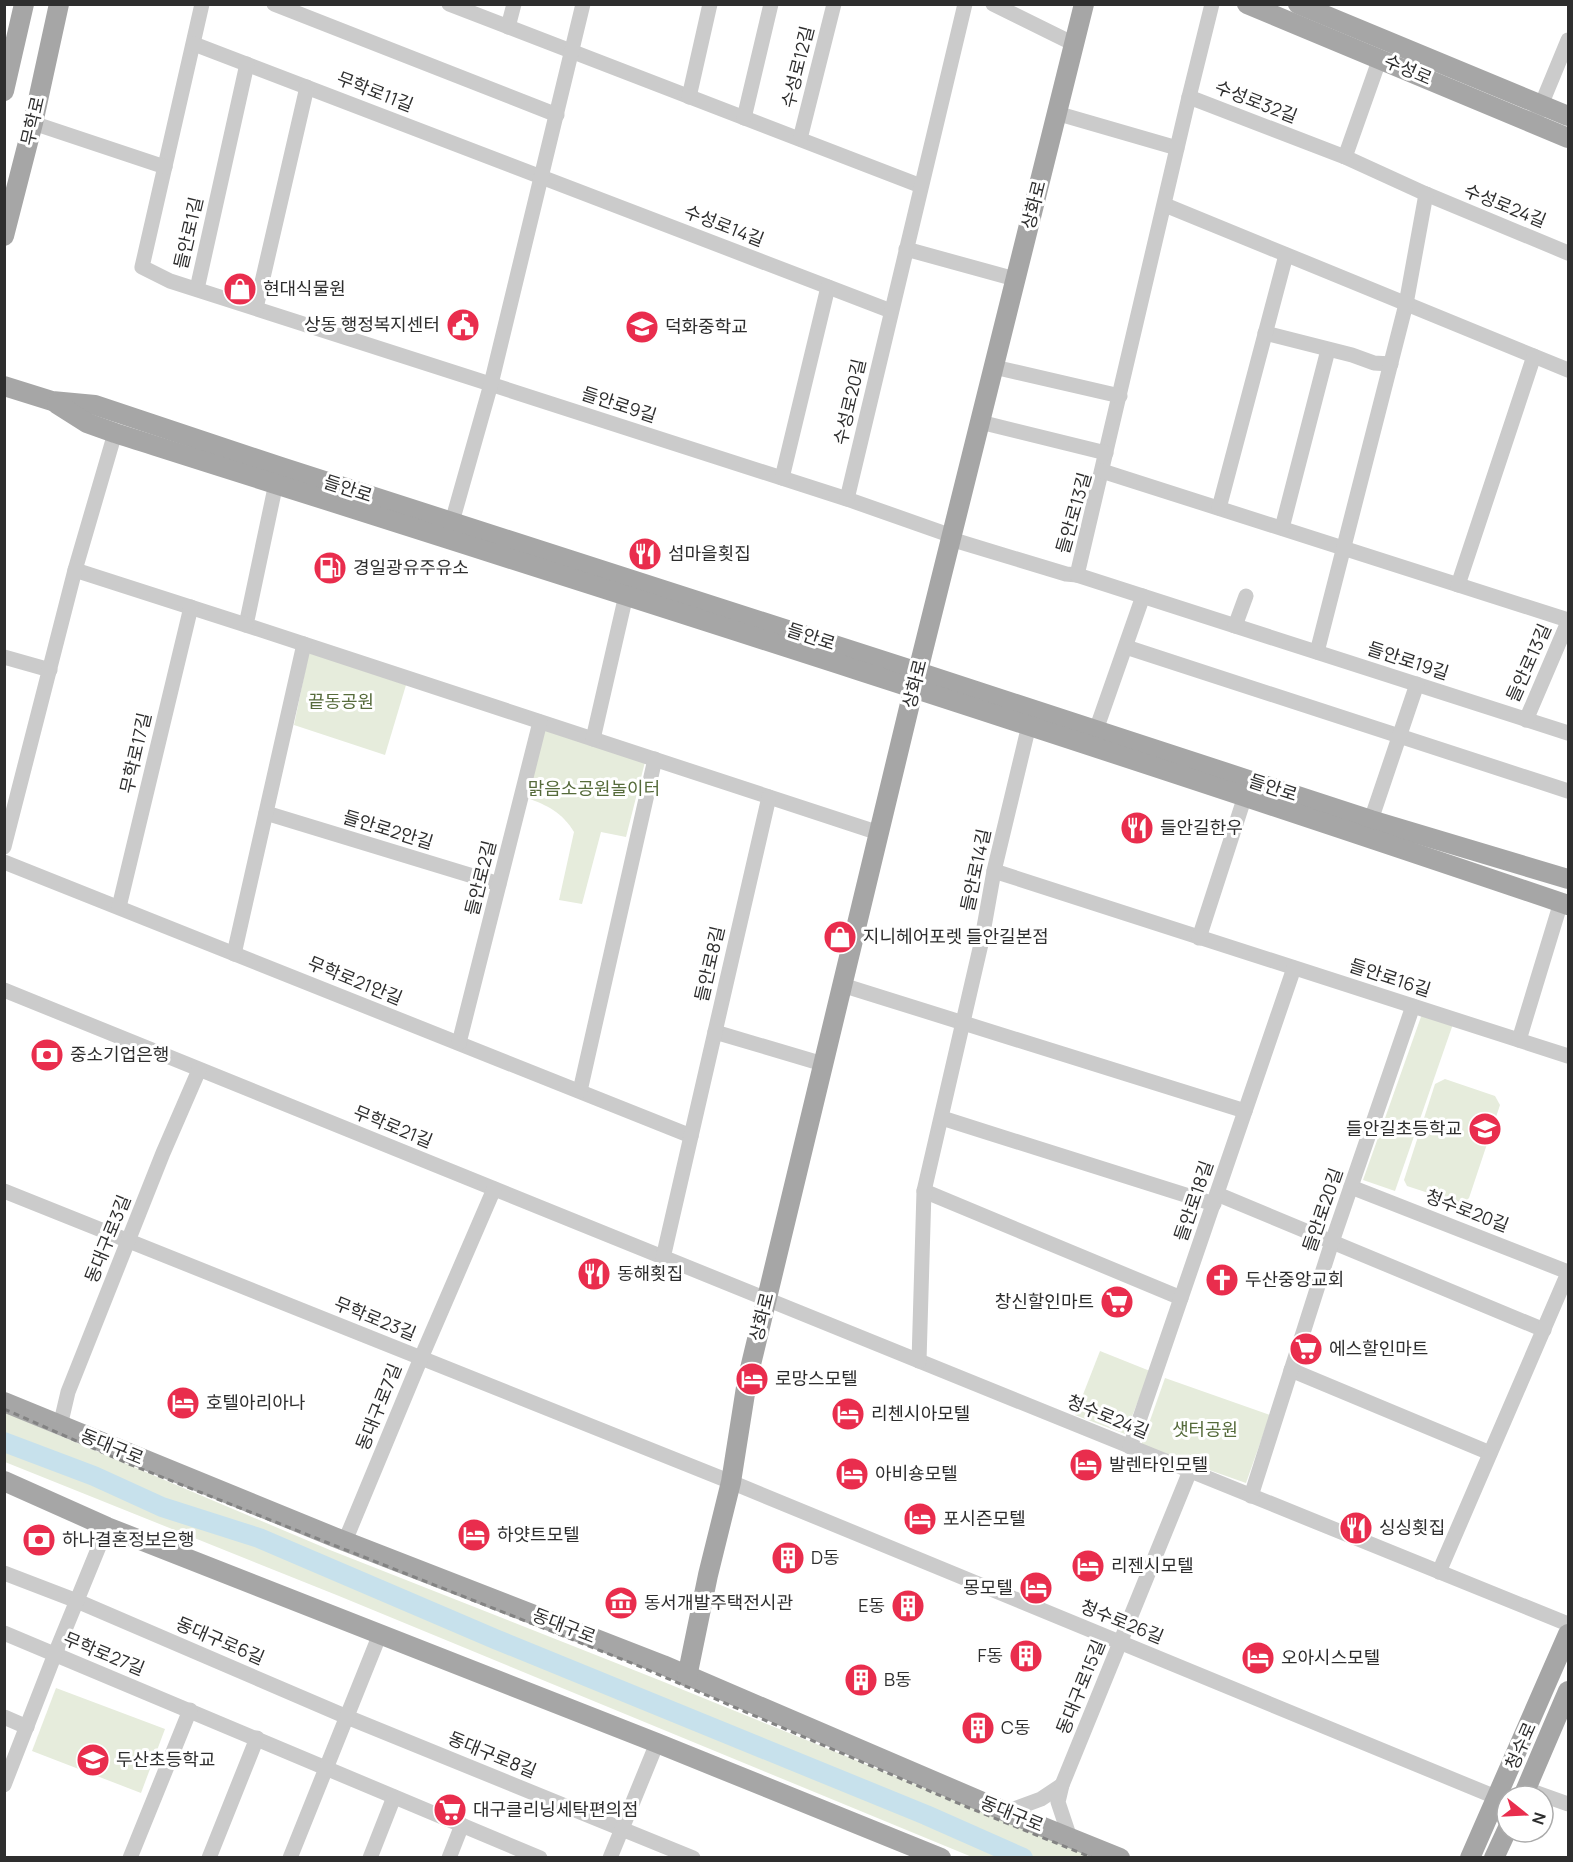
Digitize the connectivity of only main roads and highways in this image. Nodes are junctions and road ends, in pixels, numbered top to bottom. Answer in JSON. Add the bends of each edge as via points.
{"nodes":[{"id":1,"x":24,"y":4,"type":"edge"},
{"id":2,"x":59,"y":4,"type":"edge"},
{"id":3,"x":1084,"y":4,"type":"edge"},
{"id":4,"x":1247,"y":4,"type":"edge"},
{"id":5,"x":1298,"y":4,"type":"edge"},
{"id":6,"x":1322,"y":9,"type":"edge"},
{"id":7,"x":4,"y":91,"type":"edge"},
{"id":8,"x":1569,"y":116,"type":"edge"},
{"id":9,"x":1569,"y":138,"type":"edge"},
{"id":10,"x":4,"y":236,"type":"edge"},
{"id":11,"x":4,"y":386,"type":"edge"},
{"id":12,"x":52,"y":401,"type":"junction"},
{"id":13,"x":916,"y":680,"type":"junction"},
{"id":14,"x":1569,"y":879,"type":"edge"},
{"id":15,"x":1565,"y":904,"type":"edge"},
{"id":16,"x":4,"y":1402,"type":"edge"},
{"id":17,"x":4,"y":1481,"type":"edge"},
{"id":18,"x":1569,"y":1634,"type":"edge"},
{"id":19,"x":687,"y":1677,"type":"junction"},
{"id":20,"x":1569,"y":1691,"type":"edge"},
{"id":21,"x":1528,"y":1784,"type":"edge"},
{"id":22,"x":931,"y":1856,"type":"edge"},
{"id":23,"x":1120,"y":1857,"type":"edge"},
{"id":24,"x":1470,"y":1857,"type":"edge"}],
"edges":[{"from":1,"to":7,"type":"main road","name":"무학로"},
{"from":2,"to":10,"type":"main road","name":"무학로"},
{"from":3,"to":13,"type":"main road","name":"상화로"},
{"from":4,"to":9,"type":"main road","name":"수성로"},
{"from":5,"to":6,"type":"main road","name":"수성로"},
{"from":6,"to":8,"type":"main road","name":"수성로"},
{"from":11,"to":12,"type":"main road","name":"들안로"},
{"from":12,"to":13,"type":"main road","name":"들안로","via":[[95,405]]},
{"from":12,"to":13,"type":"main road","name":"들안로","via":[[87,423],[115,433],[626,595]]},
{"from":13,"to":14,"type":"main road","name":"들안로","via":[[1096,730],[1371,820]]},
{"from":13,"to":15,"type":"main road","name":"들안로","via":[[1029,725]]},
{"from":13,"to":19,"type":"main road","name":"상화로","via":[[747,1381],[731,1482]]},
{"from":16,"to":19,"type":"main road","name":"동대구로"},
{"from":17,"to":22,"type":"main road","via":[[107,1527],[657,1743]]},
{"from":18,"to":24,"type":"main road","name":"청수로"},
{"from":19,"to":23,"type":"main road","name":"동대구로"},
{"from":20,"to":21,"type":"main road","name":"청수로"}]}
